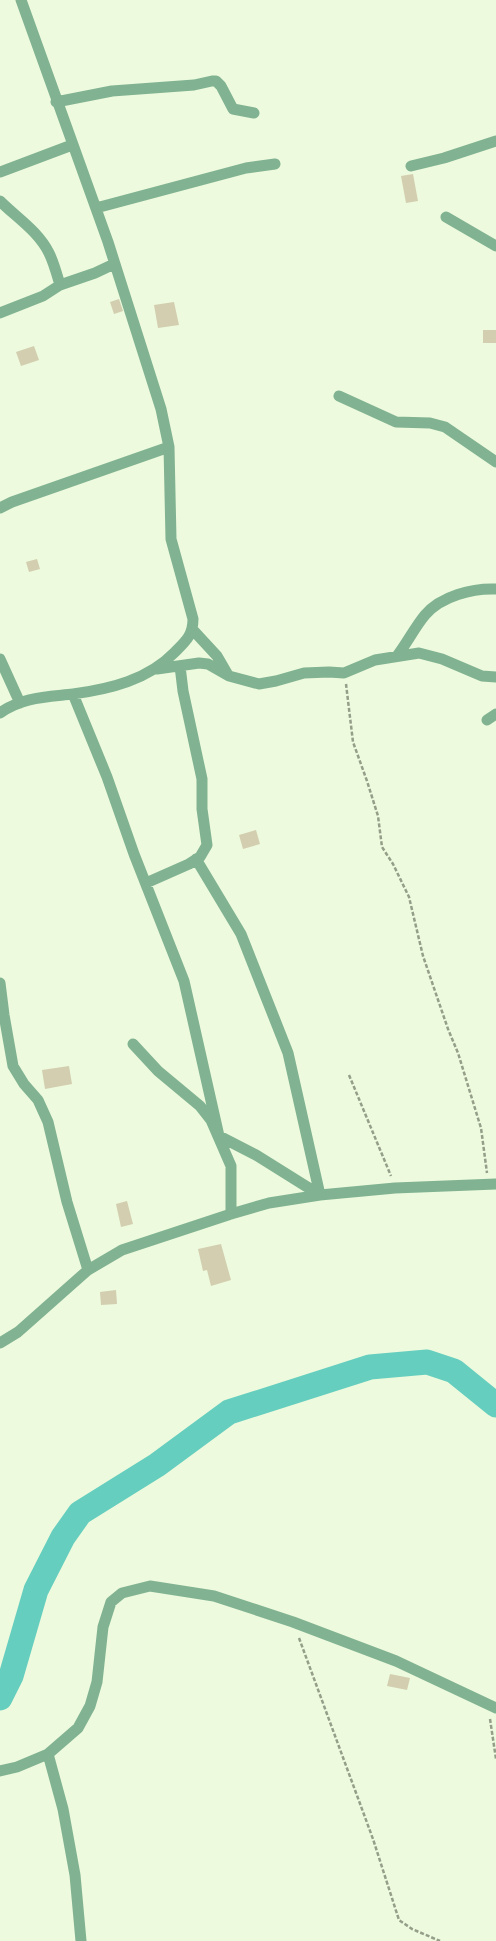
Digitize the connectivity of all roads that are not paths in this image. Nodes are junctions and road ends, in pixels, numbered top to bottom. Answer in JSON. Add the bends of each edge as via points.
{"nodes":[{"id":1,"x":21,"y":0,"type":"edge"},
{"id":2,"x":56,"y":102,"type":"junction"},
{"id":3,"x":254,"y":113,"type":"dead end"},
{"id":4,"x":496,"y":141,"type":"edge"},
{"id":5,"x":72,"y":145,"type":"junction"},
{"id":6,"x":275,"y":164,"type":"dead end"},
{"id":7,"x":411,"y":166,"type":"dead end"},
{"id":8,"x":0,"y":172,"type":"edge"},
{"id":9,"x":0,"y":201,"type":"edge"},
{"id":10,"x":96,"y":208,"type":"junction"},
{"id":11,"x":446,"y":217,"type":"dead end"},
{"id":12,"x":496,"y":246,"type":"edge"},
{"id":13,"x":114,"y":264,"type":"junction"},
{"id":14,"x":60,"y":285,"type":"junction"},
{"id":15,"x":0,"y":313,"type":"edge"},
{"id":16,"x":339,"y":396,"type":"dead end"},
{"id":17,"x":169,"y":447,"type":"junction"},
{"id":18,"x":496,"y":462,"type":"edge"},
{"id":19,"x":0,"y":508,"type":"edge"},
{"id":20,"x":496,"y":590,"type":"edge"},
{"id":21,"x":193,"y":630,"type":"junction"},
{"id":22,"x":397,"y":656,"type":"junction"},
{"id":23,"x":0,"y":659,"type":"edge"},
{"id":24,"x":180,"y":666,"type":"junction"},
{"id":25,"x":157,"y":669,"type":"junction"},
{"id":26,"x":229,"y":676,"type":"junction"},
{"id":27,"x":496,"y":677,"type":"edge"},
{"id":28,"x":73,"y":694,"type":"junction"},
{"id":29,"x":20,"y":703,"type":"junction"},
{"id":30,"x":0,"y":713,"type":"edge"},
{"id":31,"x":196,"y":859,"type":"junction"},
{"id":32,"x":146,"y":883,"type":"junction"},
{"id":33,"x":0,"y":982,"type":"edge"},
{"id":34,"x":132,"y":1044,"type":"dead end"},
{"id":35,"x":218,"y":1136,"type":"junction"},
{"id":36,"x":492,"y":1185,"type":"edge"},
{"id":37,"x":320,"y":1195,"type":"junction"},
{"id":38,"x":231,"y":1214,"type":"junction"},
{"id":39,"x":88,"y":1270,"type":"junction"},
{"id":40,"x":0,"y":1343,"type":"edge"},
{"id":41,"x":492,"y":1706,"type":"edge"},
{"id":42,"x":48,"y":1754,"type":"junction"},
{"id":43,"x":0,"y":1771,"type":"edge"},
{"id":44,"x":81,"y":1941,"type":"edge"}],
"edges":[{"from":1,"to":2,"type":"street"},
{"from":2,"to":3,"type":"street","via":[[112,91],[194,85],[212,80],[221,86],[233,109]]},
{"from":2,"to":5,"type":"street"},
{"from":4,"to":7,"type":"street"},
{"from":5,"to":8,"type":"street"},
{"from":5,"to":10,"type":"street"},
{"from":6,"to":10,"type":"street","via":[[246,168]]},
{"from":9,"to":14,"type":"street","via":[[41,240],[50,254]]},
{"from":10,"to":13,"type":"street"},
{"from":11,"to":12,"type":"street"},
{"from":13,"to":14,"type":"street"},
{"from":13,"to":17,"type":"street","via":[[161,409]]},
{"from":14,"to":15,"type":"street","via":[[43,296]]},
{"from":16,"to":18,"type":"street","via":[[396,422],[430,423],[445,427]]},
{"from":17,"to":19,"type":"street"},
{"from":17,"to":21,"type":"street","via":[[171,539],[193,619]]},
{"from":20,"to":22,"type":"street","via":[[470,592],[436,606],[426,615]]},
{"from":21,"to":25,"type":"street","via":[[184,644]]},
{"from":21,"to":26,"type":"street","via":[[217,656]]},
{"from":22,"to":26,"type":"street","via":[[375,660],[344,673],[304,673],[276,682],[259,684]]},
{"from":22,"to":27,"type":"street","via":[[419,653],[442,659],[482,676]]},
{"from":23,"to":29,"type":"street"},
{"from":24,"to":25,"type":"street"},
{"from":24,"to":26,"type":"street","via":[[208,664]]},
{"from":24,"to":31,"type":"street","via":[[202,779],[202,809],[207,844]]},
{"from":25,"to":28,"type":"street","via":[[132,681]]},
{"from":28,"to":29,"type":"street","via":[[46,696]]},
{"from":28,"to":32,"type":"street"},
{"from":29,"to":30,"type":"street"},
{"from":31,"to":32,"type":"street"},
{"from":31,"to":37,"type":"street","via":[[241,934],[285,1046]]},
{"from":32,"to":35,"type":"street","via":[[184,981]]},
{"from":33,"to":39,"type":"street","via":[[13,1066],[38,1100],[48,1122],[67,1202]]},
{"from":34,"to":35,"type":"street","via":[[158,1071],[200,1106],[211,1120]]},
{"from":35,"to":37,"type":"street","via":[[256,1155]]},
{"from":35,"to":38,"type":"street","via":[[231,1166]]},
{"from":36,"to":37,"type":"street","via":[[395,1188]]},
{"from":37,"to":38,"type":"street","via":[[269,1203]]},
{"from":38,"to":39,"type":"street","via":[[122,1250]]},
{"from":39,"to":40,"type":"street","via":[[18,1332]]},
{"from":41,"to":42,"type":"street","via":[[396,1661],[293,1622],[214,1596],[150,1586],[122,1593],[111,1602],[103,1627],[97,1682],[90,1706],[78,1728]]},
{"from":42,"to":43,"type":"street"},
{"from":42,"to":44,"type":"street","via":[[63,1809],[75,1875]]}]}
